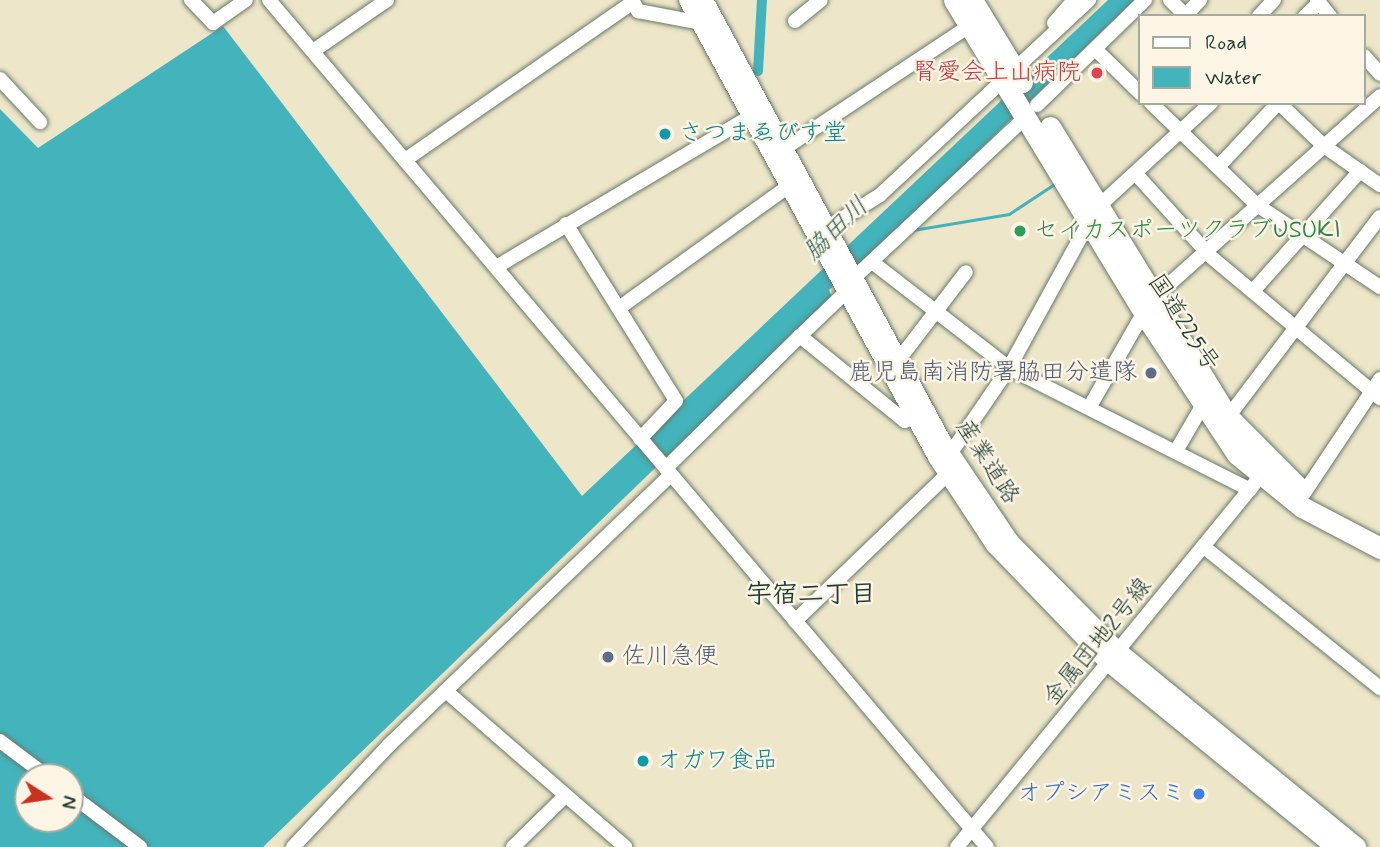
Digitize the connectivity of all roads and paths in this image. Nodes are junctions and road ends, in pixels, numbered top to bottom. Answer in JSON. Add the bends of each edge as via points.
{"nodes":[{"id":1,"x":191,"y":0,"type":"edge"},
{"id":2,"x":246,"y":0,"type":"edge"},
{"id":3,"x":270,"y":0,"type":"edge"},
{"id":4,"x":387,"y":0,"type":"edge"},
{"id":5,"x":688,"y":0,"type":"edge"},
{"id":6,"x":704,"y":0,"type":"edge"},
{"id":7,"x":821,"y":0,"type":"edge"},
{"id":8,"x":954,"y":0,"type":"edge"},
{"id":9,"x":1074,"y":0,"type":"edge"},
{"id":10,"x":1089,"y":0,"type":"edge"},
{"id":11,"x":1145,"y":0,"type":"edge"},
{"id":12,"x":1170,"y":0,"type":"edge"},
{"id":13,"x":1200,"y":0,"type":"edge"},
{"id":14,"x":1274,"y":0,"type":"edge"},
{"id":15,"x":1339,"y":0,"type":"edge"},
{"id":16,"x":632,"y":1,"type":"edge"},
{"id":17,"x":1323,"y":7,"type":"edge"},
{"id":18,"x":977,"y":9,"type":"edge"},
{"id":19,"x":1185,"y":14,"type":"edge"},
{"id":20,"x":1187,"y":14,"type":"edge"},
{"id":21,"x":1261,"y":14,"type":"edge"},
{"id":22,"x":795,"y":21,"type":"dead end"},
{"id":23,"x":701,"y":23,"type":"junction"},
{"id":24,"x":1052,"y":35,"type":"junction"},
{"id":25,"x":1096,"y":50,"type":"junction"},
{"id":26,"x":313,"y":51,"type":"junction"},
{"id":27,"x":1366,"y":58,"type":"edge"},
{"id":28,"x":1380,"y":74,"type":"edge"},
{"id":29,"x":0,"y":79,"type":"edge"},
{"id":30,"x":1013,"y":79,"type":"junction"},
{"id":31,"x":1138,"y":91,"type":"edge"},
{"id":32,"x":1380,"y":96,"type":"edge"},
{"id":33,"x":1153,"y":105,"type":"edge"},
{"id":34,"x":1209,"y":105,"type":"edge"},
{"id":35,"x":1276,"y":105,"type":"edge"},
{"id":36,"x":1280,"y":105,"type":"edge"},
{"id":37,"x":1031,"y":108,"type":"junction"},
{"id":38,"x":753,"y":115,"type":"junction"},
{"id":39,"x":40,"y":122,"type":"dead end"},
{"id":40,"x":1181,"y":132,"type":"junction"},
{"id":41,"x":1324,"y":146,"type":"junction"},
{"id":42,"x":785,"y":148,"type":"junction"},
{"id":43,"x":405,"y":160,"type":"junction"},
{"id":44,"x":1218,"y":167,"type":"junction"},
{"id":45,"x":1360,"y":171,"type":"junction"},
{"id":46,"x":1136,"y":174,"type":"junction"},
{"id":47,"x":790,"y":185,"type":"junction"},
{"id":48,"x":1380,"y":185,"type":"edge"},
{"id":49,"x":1257,"y":205,"type":"junction"},
{"id":50,"x":1095,"y":213,"type":"junction"},
{"id":51,"x":1380,"y":216,"type":"edge"},
{"id":52,"x":566,"y":224,"type":"junction"},
{"id":53,"x":823,"y":230,"type":"junction"},
{"id":54,"x":1302,"y":235,"type":"junction"},
{"id":55,"x":1205,"y":252,"type":"junction"},
{"id":56,"x":872,"y":262,"type":"junction"},
{"id":57,"x":1346,"y":264,"type":"junction"},
{"id":58,"x":496,"y":267,"type":"junction"},
{"id":59,"x":966,"y":272,"type":"dead end"},
{"id":60,"x":850,"y":282,"type":"junction"},
{"id":61,"x":1380,"y":287,"type":"edge"},
{"id":62,"x":1253,"y":291,"type":"junction"},
{"id":63,"x":1149,"y":306,"type":"junction"},
{"id":64,"x":618,"y":309,"type":"junction"},
{"id":65,"x":936,"y":312,"type":"junction"},
{"id":66,"x":1299,"y":328,"type":"junction"},
{"id":67,"x":800,"y":336,"type":"junction"},
{"id":68,"x":900,"y":358,"type":"junction"},
{"id":69,"x":1009,"y":368,"type":"junction"},
{"id":70,"x":1380,"y":379,"type":"edge"},
{"id":71,"x":1376,"y":395,"type":"edge"},
{"id":72,"x":1204,"y":403,"type":"junction"},
{"id":73,"x":1089,"y":408,"type":"junction"},
{"id":74,"x":915,"y":416,"type":"junction"},
{"id":75,"x":1228,"y":417,"type":"junction"},
{"id":76,"x":642,"y":440,"type":"junction"},
{"id":77,"x":1176,"y":451,"type":"junction"},
{"id":78,"x":950,"y":454,"type":"junction"},
{"id":79,"x":666,"y":469,"type":"junction"},
{"id":80,"x":948,"y":474,"type":"junction"},
{"id":81,"x":1261,"y":476,"type":"junction"},
{"id":82,"x":1304,"y":493,"type":"junction"},
{"id":83,"x":1380,"y":535,"type":"edge"},
{"id":84,"x":1204,"y":547,"type":"junction"},
{"id":85,"x":1380,"y":548,"type":"edge"},
{"id":86,"x":795,"y":621,"type":"junction"},
{"id":87,"x":1114,"y":658,"type":"junction"},
{"id":88,"x":1380,"y":688,"type":"edge"},
{"id":89,"x":446,"y":692,"type":"junction"},
{"id":90,"x":0,"y":741,"type":"edge"},
{"id":91,"x":29,"y":763,"type":"edge"},
{"id":92,"x":565,"y":796,"type":"junction"},
{"id":93,"x":84,"y":805,"type":"edge"},
{"id":94,"x":972,"y":830,"type":"junction"},
{"id":95,"x":140,"y":847,"type":"edge"},
{"id":96,"x":293,"y":847,"type":"edge"},
{"id":97,"x":513,"y":847,"type":"edge"},
{"id":98,"x":625,"y":847,"type":"edge"},
{"id":99,"x":957,"y":847,"type":"edge"},
{"id":100,"x":987,"y":847,"type":"edge"},
{"id":101,"x":1335,"y":847,"type":"edge"},
{"id":102,"x":1357,"y":847,"type":"edge"}],
"edges":[{"from":1,"to":2,"type":"street","via":[[213,23]]},
{"from":3,"to":26,"type":"street"},
{"from":4,"to":26,"type":"street"},
{"from":5,"to":23,"type":"main road","name":"産業道路"},
{"from":6,"to":42,"type":"main road","name":"産業道路"},
{"from":7,"to":22,"type":"street"},
{"from":8,"to":18,"type":"highway","name":"国道225号"},
{"from":9,"to":24,"type":"street","via":[[1053,25]]},
{"from":10,"to":24,"type":"street"},
{"from":11,"to":25,"type":"street"},
{"from":12,"to":19,"type":"street"},
{"from":13,"to":20,"type":"street"},
{"from":14,"to":21,"type":"street"},
{"from":15,"to":17,"type":"street"},
{"from":16,"to":23,"type":"street","via":[[638,11]]},
{"from":16,"to":43,"type":"street"},
{"from":18,"to":30,"type":"highway","name":"国道225号"},
{"from":18,"to":42,"type":"street"},
{"from":23,"to":38,"type":"main road","name":"産業道路"},
{"from":24,"to":30,"type":"street"},
{"from":25,"to":31,"type":"street"},
{"from":25,"to":37,"type":"street"},
{"from":26,"to":43,"type":"street"},
{"from":27,"to":28,"type":"street"},
{"from":29,"to":39,"type":"street"},
{"from":30,"to":37,"type":"highway","name":"国道225号"},
{"from":30,"to":53,"type":"street","via":[[880,195]]},
{"from":32,"to":41,"type":"street"},
{"from":33,"to":40,"type":"street"},
{"from":34,"to":40,"type":"street"},
{"from":35,"to":44,"type":"street"},
{"from":36,"to":41,"type":"street"},
{"from":37,"to":50,"type":"highway","name":"国道225号"},
{"from":37,"to":56,"type":"street"},
{"from":38,"to":47,"type":"main road","name":"産業道路"},
{"from":38,"to":52,"type":"street"},
{"from":40,"to":44,"type":"street"},
{"from":40,"to":46,"type":"street"},
{"from":41,"to":45,"type":"street"},
{"from":41,"to":49,"type":"street"},
{"from":42,"to":53,"type":"main road","name":"産業道路"},
{"from":43,"to":58,"type":"street"},
{"from":44,"to":49,"type":"street"},
{"from":45,"to":48,"type":"street"},
{"from":45,"to":54,"type":"street"},
{"from":46,"to":50,"type":"street"},
{"from":46,"to":55,"type":"street"},
{"from":47,"to":53,"type":"main road","name":"産業道路"},
{"from":47,"to":64,"type":"street"},
{"from":49,"to":54,"type":"street"},
{"from":49,"to":55,"type":"street"},
{"from":50,"to":63,"type":"highway","name":"国道225号"},
{"from":50,"to":69,"type":"street"},
{"from":51,"to":57,"type":"street"},
{"from":52,"to":58,"type":"street"},
{"from":52,"to":64,"type":"street"},
{"from":53,"to":60,"type":"main road","name":"産業道路"},
{"from":54,"to":57,"type":"street"},
{"from":54,"to":62,"type":"street"},
{"from":55,"to":62,"type":"street"},
{"from":55,"to":63,"type":"street"},
{"from":56,"to":60,"type":"street"},
{"from":56,"to":65,"type":"street"},
{"from":57,"to":61,"type":"street"},
{"from":57,"to":66,"type":"street"},
{"from":58,"to":76,"type":"street"},
{"from":59,"to":65,"type":"street"},
{"from":60,"to":67,"type":"street"},
{"from":60,"to":68,"type":"main road","name":"産業道路"},
{"from":60,"to":74,"type":"main road","name":"産業道路"},
{"from":62,"to":66,"type":"street"},
{"from":63,"to":72,"type":"highway","name":"国道225号"},
{"from":63,"to":73,"type":"street"},
{"from":63,"to":75,"type":"highway","name":"国道225号"},
{"from":64,"to":76,"type":"street","via":[[676,401]]},
{"from":65,"to":68,"type":"street"},
{"from":65,"to":69,"type":"street"},
{"from":66,"to":71,"type":"street"},
{"from":66,"to":75,"type":"street"},
{"from":67,"to":74,"type":"street","via":[[905,421]]},
{"from":67,"to":79,"type":"street"},
{"from":68,"to":78,"type":"main road","name":"産業道路"},
{"from":69,"to":73,"type":"street"},
{"from":69,"to":78,"type":"street"},
{"from":70,"to":71,"type":"street"},
{"from":71,"to":82,"type":"street"},
{"from":72,"to":77,"type":"street"},
{"from":72,"to":81,"type":"highway","name":"国道225号","via":[[1237,454]]},
{"from":73,"to":77,"type":"street"},
{"from":74,"to":80,"type":"main road","name":"産業道路"},
{"from":75,"to":81,"type":"highway","name":"国道225号"},
{"from":76,"to":79,"type":"street"},
{"from":77,"to":81,"type":"street"},
{"from":78,"to":87,"type":"main road","name":"産業道路","via":[[1010,542]]},
{"from":79,"to":86,"type":"street"},
{"from":79,"to":89,"type":"street"},
{"from":80,"to":86,"type":"street"},
{"from":80,"to":87,"type":"main road","name":"産業道路","via":[[995,544]]},
{"from":81,"to":82,"type":"highway","name":"国道225号"},
{"from":81,"to":84,"type":"street","name":"金属団地2号線"},
{"from":81,"to":85,"type":"highway","name":"国道225号","via":[[1333,527]]},
{"from":82,"to":83,"type":"highway","name":"国道225号","via":[[1340,517]]},
{"from":84,"to":87,"type":"street","name":"金属団地2号線"},
{"from":84,"to":88,"type":"street"},
{"from":86,"to":94,"type":"street"},
{"from":87,"to":94,"type":"street","name":"金属団地2号線"},
{"from":87,"to":101,"type":"main road","name":"産業道路"},
{"from":87,"to":102,"type":"main road","name":"産業道路"},
{"from":89,"to":92,"type":"street"},
{"from":89,"to":96,"type":"street"},
{"from":90,"to":91,"type":"street"},
{"from":92,"to":97,"type":"street"},
{"from":92,"to":98,"type":"street"},
{"from":93,"to":95,"type":"street"},
{"from":94,"to":99,"type":"street","name":"金属団地2号線"},
{"from":94,"to":100,"type":"street"}]}
